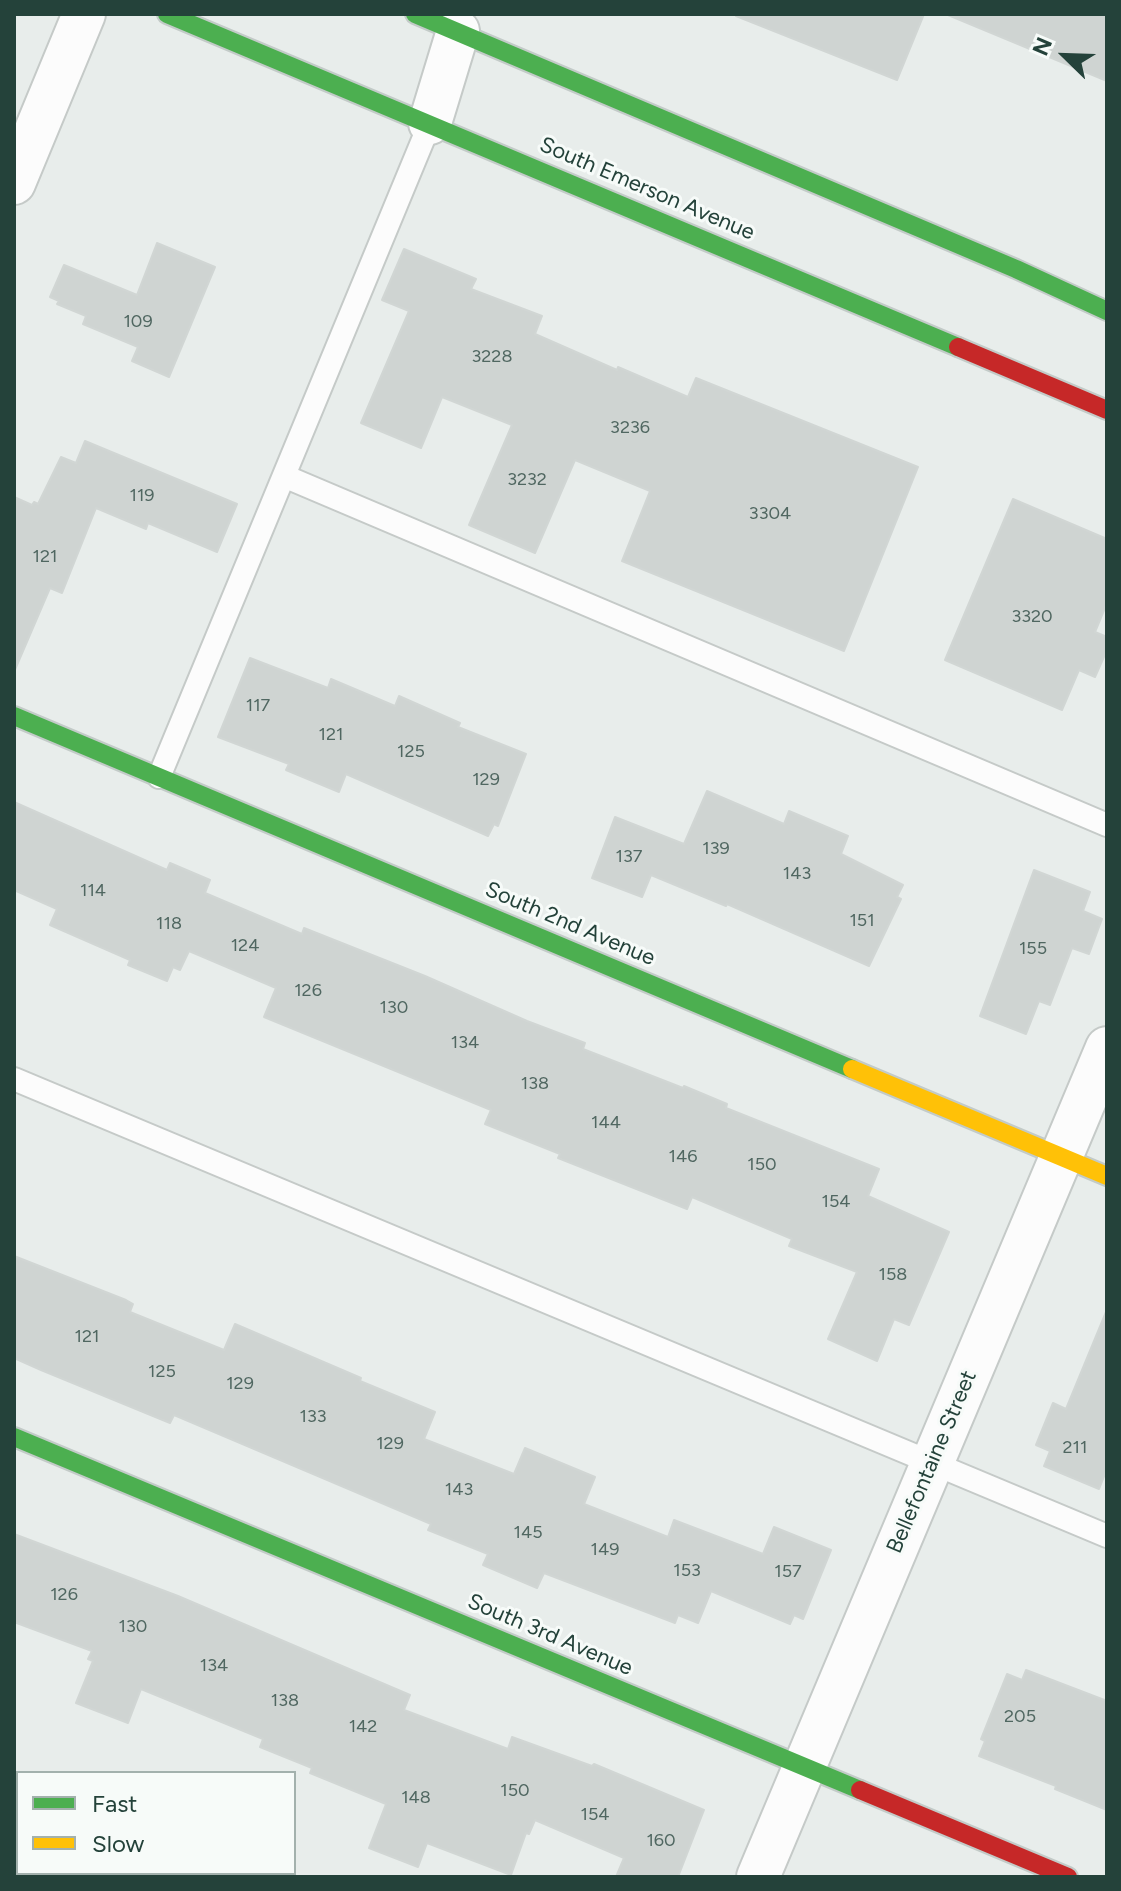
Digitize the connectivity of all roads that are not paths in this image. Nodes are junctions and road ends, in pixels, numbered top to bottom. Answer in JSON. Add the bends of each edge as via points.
{"nodes":[{"id":1,"x":84,"y":14,"type":"edge"},
{"id":2,"x":167,"y":14,"type":"edge"},
{"id":3,"x":415,"y":14,"type":"edge"},
{"id":4,"x":461,"y":23,"type":"edge"},
{"id":5,"x":430,"y":123,"type":"junction"},
{"id":6,"x":14,"y":183,"type":"edge"},
{"id":7,"x":1107,"y":311,"type":"edge"},
{"id":8,"x":1107,"y":410,"type":"edge"},
{"id":9,"x":284,"y":476,"type":"junction"},
{"id":10,"x":14,"y":716,"type":"edge"},
{"id":11,"x":159,"y":777,"type":"junction"},
{"id":12,"x":1107,"y":825,"type":"edge"},
{"id":13,"x":1107,"y":1048,"type":"edge"},
{"id":14,"x":14,"y":1079,"type":"edge"},
{"id":15,"x":1062,"y":1157,"type":"junction"},
{"id":16,"x":1107,"y":1176,"type":"edge"},
{"id":17,"x":14,"y":1437,"type":"edge"},
{"id":18,"x":932,"y":1463,"type":"junction"},
{"id":19,"x":1107,"y":1536,"type":"edge"},
{"id":20,"x":803,"y":1767,"type":"junction"},
{"id":21,"x":758,"y":1877,"type":"edge"},
{"id":22,"x":1068,"y":1877,"type":"edge"}],
"edges":[{"from":1,"to":6,"type":"street"},
{"from":2,"to":5,"type":"street","name":"South Emerson Avenue"},
{"from":3,"to":4,"type":"street"},
{"from":4,"to":5,"type":"street"},
{"from":4,"to":7,"type":"street"},
{"from":5,"to":8,"type":"street","name":"South Emerson Avenue"},
{"from":5,"to":9,"type":"lane"},
{"from":9,"to":11,"type":"lane"},
{"from":9,"to":12,"type":"lane"},
{"from":10,"to":11,"type":"street","name":"South 2nd Avenue"},
{"from":11,"to":15,"type":"street","name":"South 2nd Avenue"},
{"from":13,"to":15,"type":"street","name":"Bellefontaine Street"},
{"from":14,"to":18,"type":"lane"},
{"from":15,"to":16,"type":"street","name":"South 2nd Avenue"},
{"from":15,"to":18,"type":"street","name":"Bellefontaine Street"},
{"from":17,"to":20,"type":"street","name":"South 3rd Avenue"},
{"from":18,"to":19,"type":"lane"},
{"from":18,"to":20,"type":"street","name":"Bellefontaine Street"},
{"from":20,"to":21,"type":"street","name":"Bellefontaine Street"},
{"from":20,"to":22,"type":"street","name":"South 3rd Avenue"}]}
